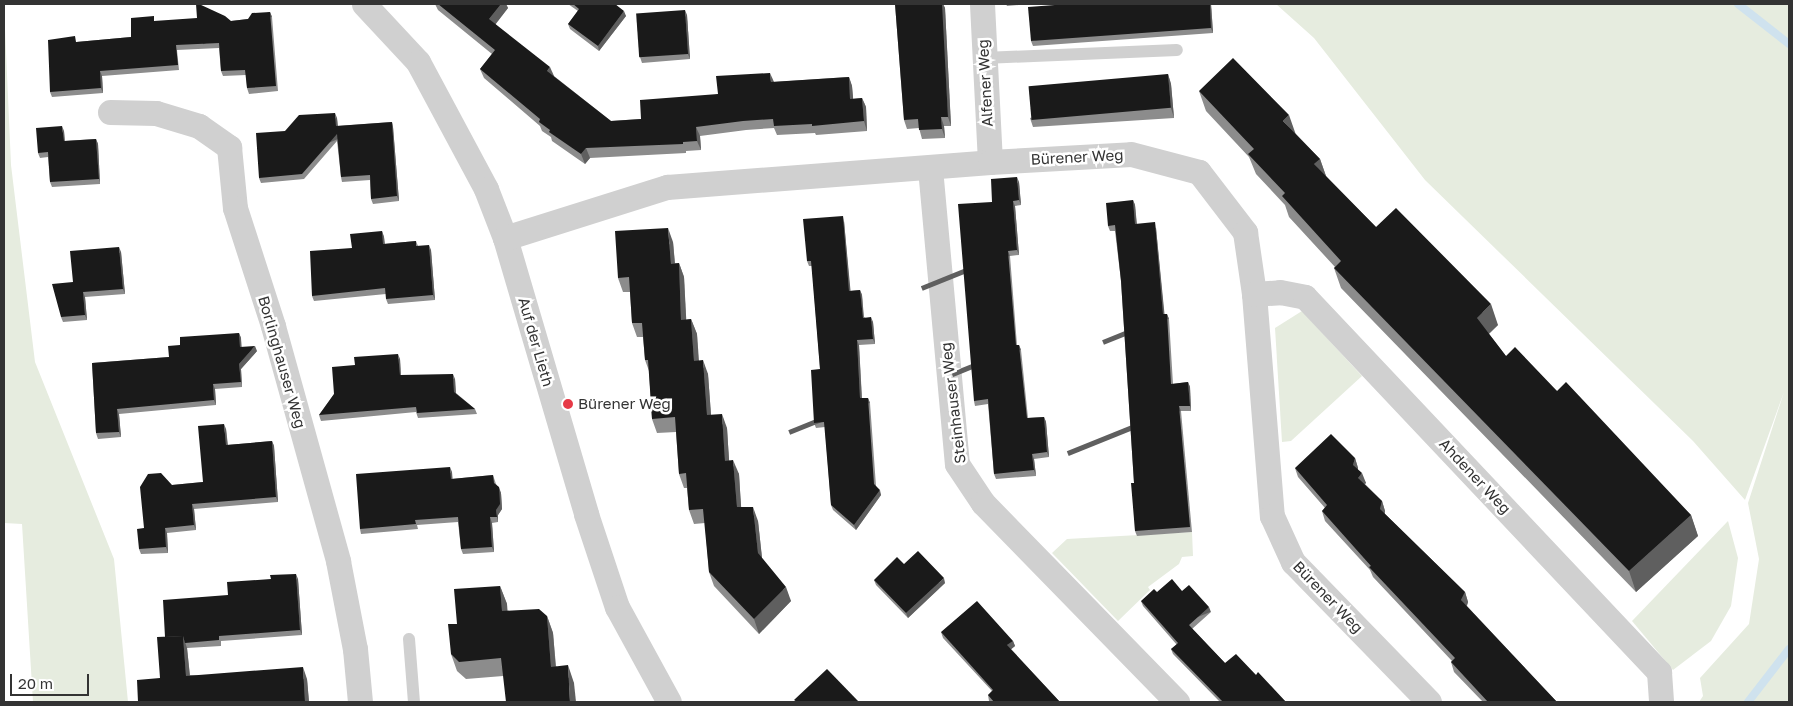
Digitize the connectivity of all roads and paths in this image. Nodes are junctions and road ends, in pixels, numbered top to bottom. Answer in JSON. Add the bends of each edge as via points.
{"nodes":[{"id":1,"x":364,"y":4,"type":"edge"},
{"id":2,"x":982,"y":4,"type":"edge"},
{"id":3,"x":1177,"y":50,"type":"dead end"},
{"id":4,"x":984,"y":58,"type":"junction"},
{"id":5,"x":110,"y":112,"type":"dead end"},
{"id":6,"x":990,"y":162,"type":"junction"},
{"id":7,"x":930,"y":168,"type":"junction"},
{"id":8,"x":506,"y":238,"type":"junction"},
{"id":9,"x":1254,"y":294,"type":"junction"},
{"id":10,"x":409,"y":639,"type":"dead end"},
{"id":11,"x":360,"y":702,"type":"edge"},
{"id":12,"x":414,"y":702,"type":"edge"},
{"id":13,"x":669,"y":702,"type":"edge"},
{"id":14,"x":1176,"y":702,"type":"edge"},
{"id":15,"x":1429,"y":702,"type":"edge"},
{"id":16,"x":1661,"y":702,"type":"edge"}],
"edges":[{"from":1,"to":8,"type":"street","name":"Auf der Lieth","via":[[418,62],[486,189]]},
{"from":2,"to":4,"type":"street","name":"Alfener Weg"},
{"from":3,"to":4,"type":"lane"},
{"from":4,"to":6,"type":"street","name":"Alfener Weg"},
{"from":5,"to":11,"type":"street","name":"Borlinghauser Weg","via":[[156,113],[199,126],[229,148],[235,208],[273,326],[338,560],[355,649]]},
{"from":6,"to":7,"type":"street","name":"Bürener Weg"},
{"from":6,"to":9,"type":"street","name":"Bürener Weg","via":[[1131,154],[1200,172],[1245,232]]},
{"from":7,"to":8,"type":"street","name":"Bürener Weg","via":[[668,187]]},
{"from":7,"to":14,"type":"street","name":"Steinhauser Weg","via":[[957,464],[983,503]]},
{"from":8,"to":13,"type":"street","name":"Auf der Lieth","via":[[586,514],[618,607]]},
{"from":9,"to":15,"type":"street","name":"Bürener Weg","via":[[1272,516],[1294,562]]},
{"from":9,"to":16,"type":"street","name":"Ahdener Weg","via":[[1280,292],[1305,297],[1658,672]]},
{"from":10,"to":12,"type":"lane"}]}
